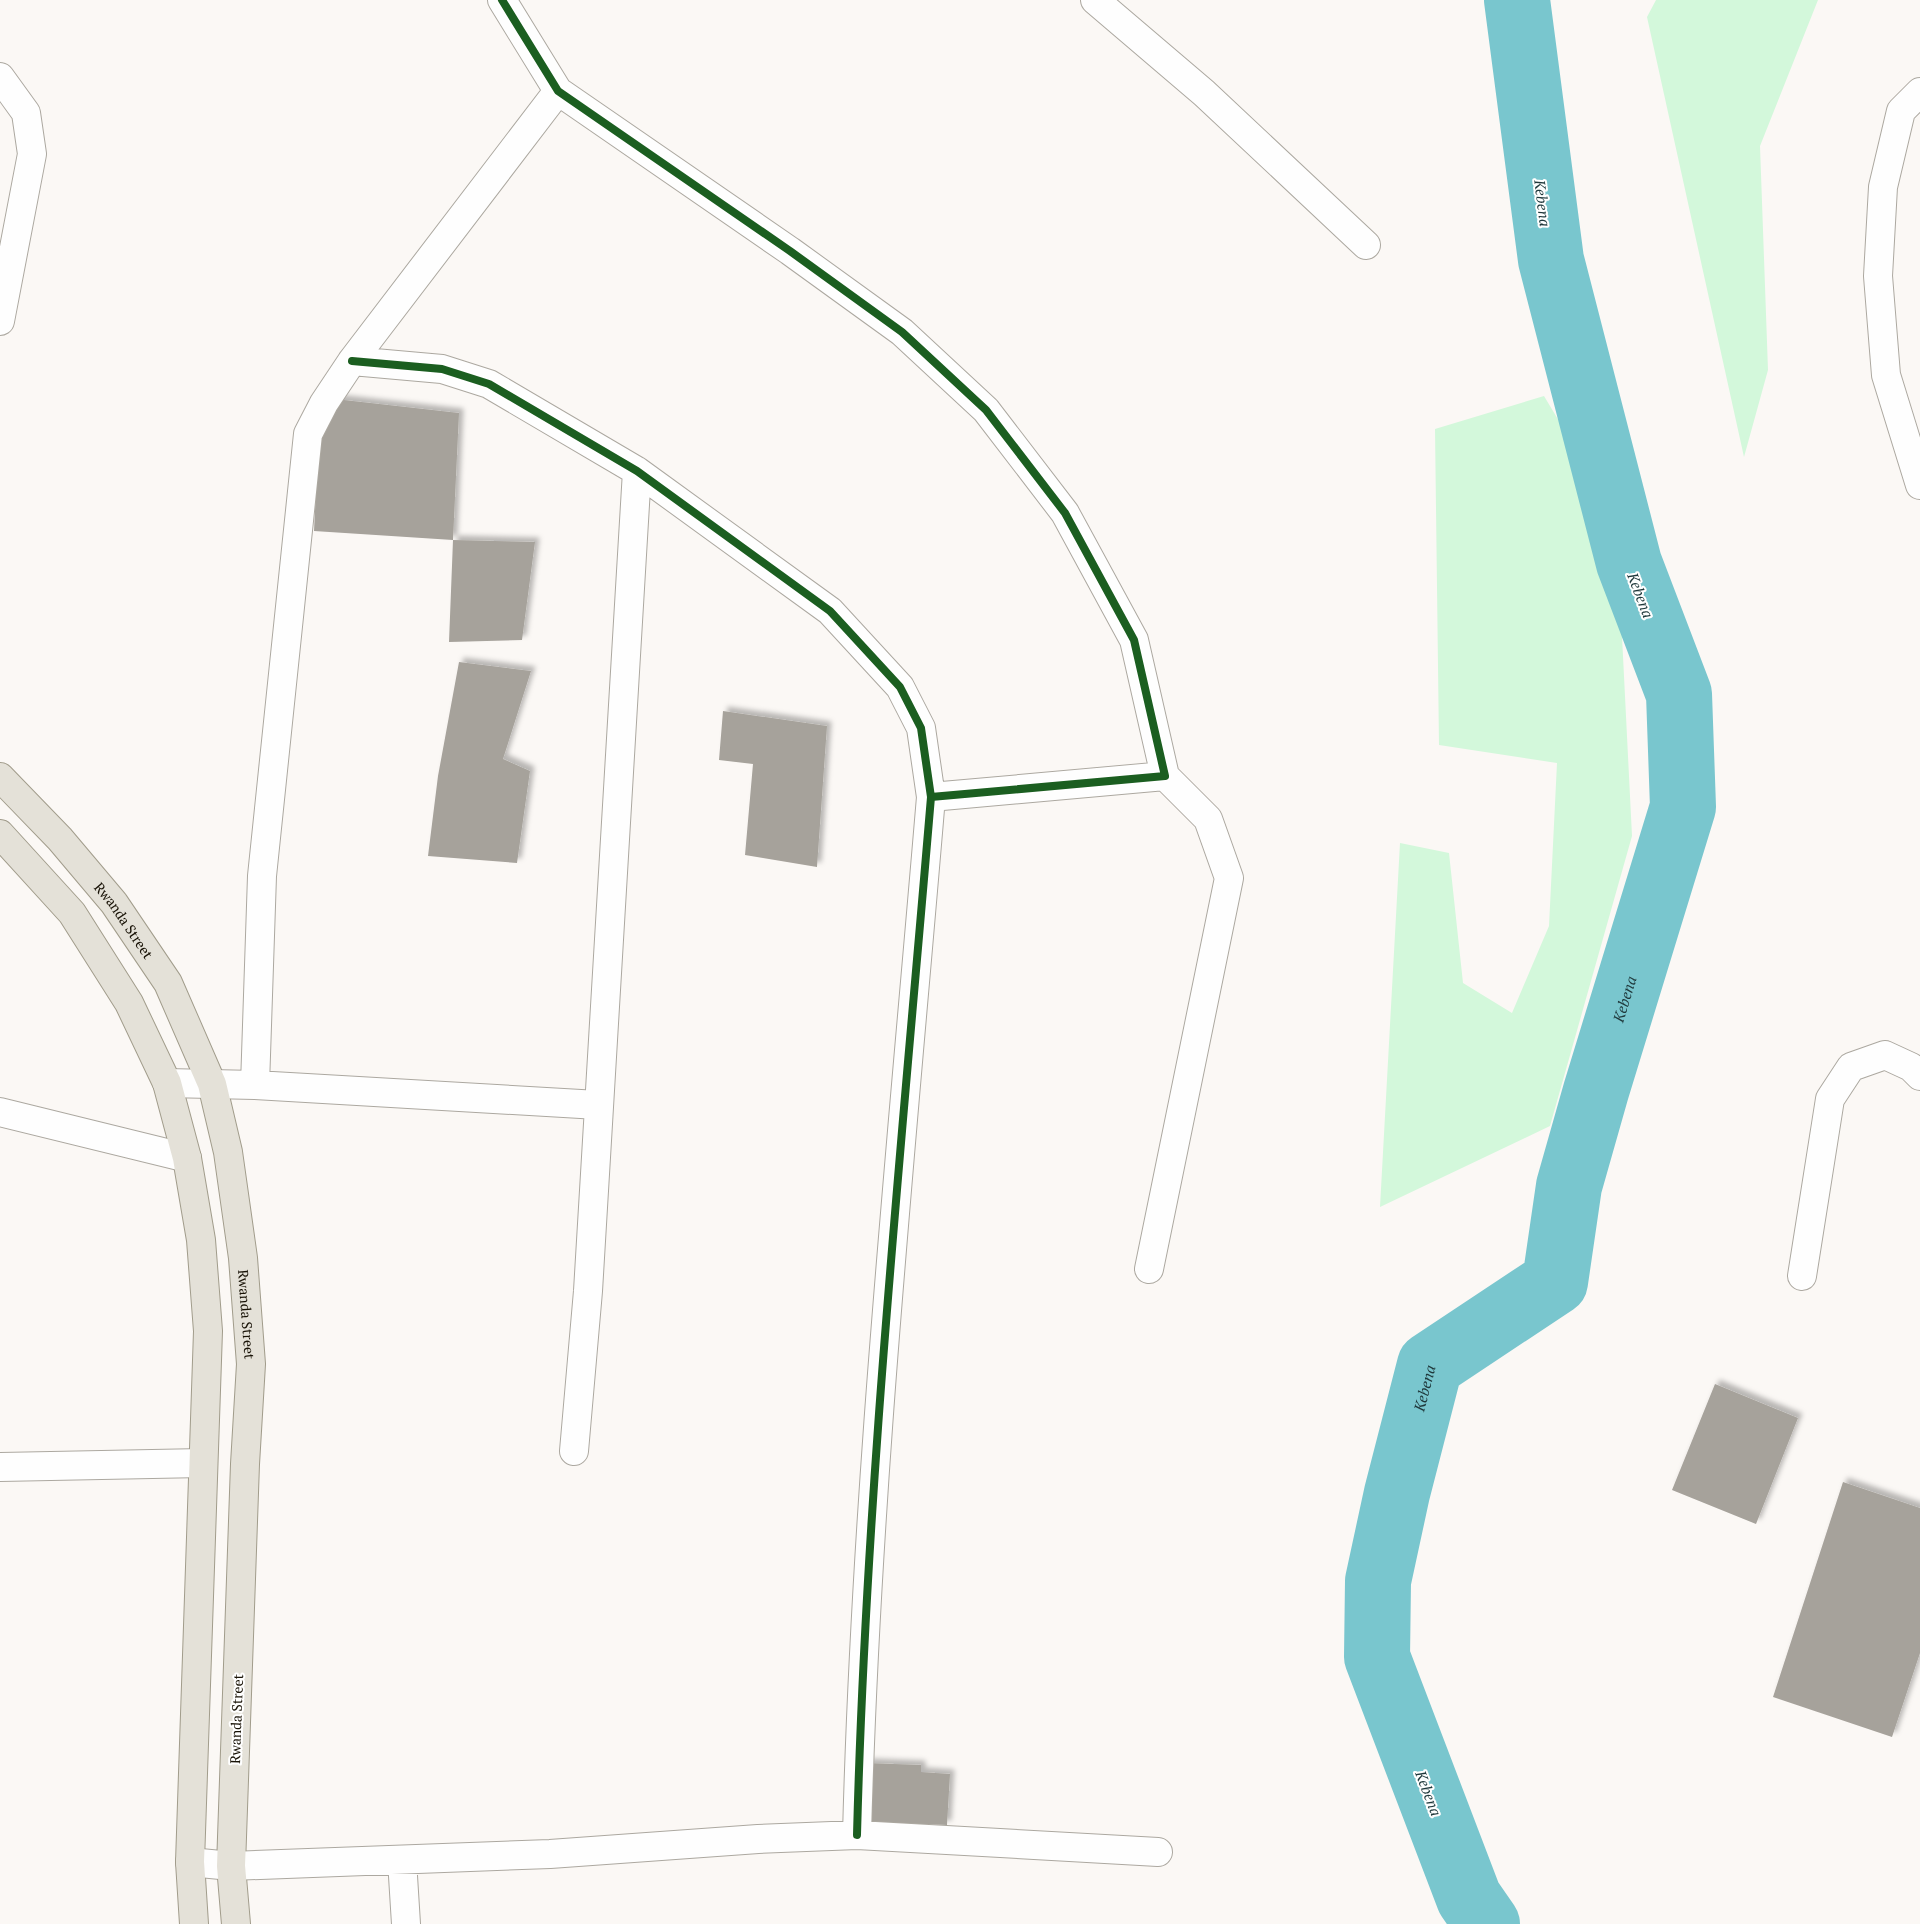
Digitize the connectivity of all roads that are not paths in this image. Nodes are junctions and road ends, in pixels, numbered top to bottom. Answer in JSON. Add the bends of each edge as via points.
{"nodes":[{"id":1,"x":502,"y":0,"type":"edge"},
{"id":2,"x":1095,"y":0,"type":"edge"},
{"id":3,"x":0,"y":77,"type":"edge"},
{"id":4,"x":558,"y":91,"type":"junction"},
{"id":5,"x":1920,"y":92,"type":"edge"},
{"id":6,"x":1366,"y":245,"type":"dead end"},
{"id":7,"x":0,"y":321,"type":"edge"},
{"id":8,"x":352,"y":361,"type":"junction"},
{"id":9,"x":637,"y":470,"type":"junction"},
{"id":10,"x":1920,"y":485,"type":"edge"},
{"id":11,"x":1165,"y":776,"type":"junction"},
{"id":12,"x":0,"y":777,"type":"edge"},
{"id":13,"x":931,"y":797,"type":"junction"},
{"id":14,"x":0,"y":834,"type":"edge"},
{"id":15,"x":1920,"y":1076,"type":"edge"},
{"id":16,"x":166,"y":1083,"type":"junction"},
{"id":17,"x":212,"y":1084,"type":"junction"},
{"id":18,"x":255,"y":1085,"type":"junction"},
{"id":19,"x":598,"y":1104,"type":"junction"},
{"id":20,"x":0,"y":1112,"type":"edge"},
{"id":21,"x":187,"y":1158,"type":"junction"},
{"id":22,"x":1149,"y":1269,"type":"dead end"},
{"id":23,"x":1802,"y":1276,"type":"dead end"},
{"id":24,"x":574,"y":1451,"type":"dead end"},
{"id":25,"x":202,"y":1462,"type":"junction"},
{"id":26,"x":0,"y":1467,"type":"edge"},
{"id":27,"x":857,"y":1835,"type":"junction"},
{"id":28,"x":1158,"y":1852,"type":"dead end"},
{"id":29,"x":402,"y":1860,"type":"junction"},
{"id":30,"x":190,"y":1862,"type":"junction"},
{"id":31,"x":231,"y":1866,"type":"junction"},
{"id":32,"x":194,"y":1924,"type":"edge"},
{"id":33,"x":236,"y":1924,"type":"edge"},
{"id":34,"x":406,"y":1924,"type":"edge"}],
"edges":[{"from":1,"to":4,"type":"street"},
{"from":2,"to":6,"type":"street","via":[[1204,93]]},
{"from":3,"to":7,"type":"street","via":[[26,113],[32,154]]},
{"from":4,"to":8,"type":"street"},
{"from":4,"to":11,"type":"street","via":[[790,250],[902,332],[986,410],[1065,513],[1134,640]]},
{"from":5,"to":10,"type":"street","via":[[1901,111],[1883,187],[1878,276],[1886,375]]},
{"from":8,"to":9,"type":"street","via":[[442,369],[489,384]]},
{"from":8,"to":18,"type":"street","via":[[308,434],[262,876]]},
{"from":9,"to":13,"type":"street","via":[[830,612],[900,687],[922,728]]},
{"from":9,"to":19,"type":"street"},
{"from":11,"to":13,"type":"street"},
{"from":11,"to":22,"type":"street","via":[[1208,819],[1229,878]]},
{"from":12,"to":17,"type":"main road","name":"Rwanda Street","via":[[60,839],[114,903],[168,983]]},
{"from":13,"to":27,"type":"street","via":[[870,1519]]},
{"from":14,"to":16,"type":"main road","via":[[72,913],[129,1003]]},
{"from":15,"to":23,"type":"street","via":[[1911,1067],[1885,1055],[1851,1066],[1830,1099]]},
{"from":16,"to":17,"type":"street"},
{"from":16,"to":21,"type":"main road"},
{"from":17,"to":18,"type":"street"},
{"from":17,"to":31,"type":"main road","name":"Rwanda Street","via":[[228,1152],[243,1258],[251,1364]]},
{"from":18,"to":19,"type":"street"},
{"from":19,"to":24,"type":"street","via":[[588,1290]]},
{"from":20,"to":21,"type":"street"},
{"from":21,"to":25,"type":"main road","via":[[201,1240],[208,1331]]},
{"from":25,"to":26,"type":"street"},
{"from":25,"to":30,"type":"main road"},
{"from":27,"to":28,"type":"street"},
{"from":27,"to":29,"type":"street"},
{"from":29,"to":31,"type":"street"},
{"from":29,"to":34,"type":"street"},
{"from":30,"to":31,"type":"street"},
{"from":30,"to":32,"type":"main road"},
{"from":31,"to":33,"type":"main road","name":"Rwanda Street"}]}
